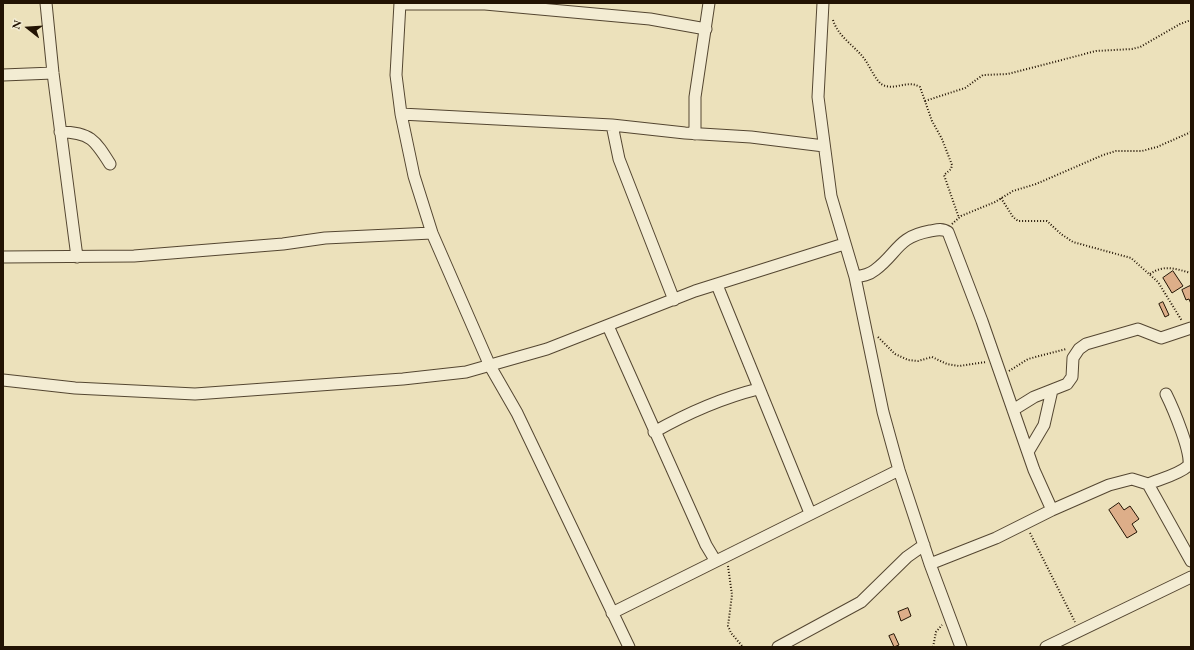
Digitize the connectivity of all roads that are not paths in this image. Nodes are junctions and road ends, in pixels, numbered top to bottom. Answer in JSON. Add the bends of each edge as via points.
{"nodes":[{"id":1,"x":46,"y":3,"type":"edge"},
{"id":2,"x":400,"y":3,"type":"edge"},
{"id":3,"x":709,"y":3,"type":"edge"},
{"id":4,"x":503,"y":4,"type":"edge"},
{"id":5,"x":823,"y":4,"type":"edge"},
{"id":6,"x":706,"y":28,"type":"junction"},
{"id":7,"x":52,"y":73,"type":"junction"},
{"id":8,"x":3,"y":76,"type":"edge"},
{"id":9,"x":401,"y":114,"type":"junction"},
{"id":10,"x":612,"y":125,"type":"junction"},
{"id":11,"x":60,"y":132,"type":"junction"},
{"id":12,"x":695,"y":134,"type":"junction"},
{"id":13,"x":824,"y":146,"type":"junction"},
{"id":14,"x":110,"y":164,"type":"dead end"},
{"id":15,"x":432,"y":233,"type":"junction"},
{"id":16,"x":844,"y":244,"type":"junction"},
{"id":17,"x":3,"y":257,"type":"edge"},
{"id":18,"x":77,"y":257,"type":"junction"},
{"id":19,"x":855,"y":277,"type":"junction"},
{"id":20,"x":717,"y":285,"type":"junction"},
{"id":21,"x":674,"y":300,"type":"junction"},
{"id":22,"x":608,"y":326,"type":"junction"},
{"id":23,"x":1190,"y":330,"type":"edge"},
{"id":24,"x":490,"y":366,"type":"junction"},
{"id":25,"x":3,"y":380,"type":"edge"},
{"id":26,"x":758,"y":388,"type":"junction"},
{"id":27,"x":1052,"y":390,"type":"junction"},
{"id":28,"x":1166,"y":394,"type":"dead end"},
{"id":29,"x":1013,"y":410,"type":"junction"},
{"id":30,"x":654,"y":432,"type":"junction"},
{"id":31,"x":1028,"y":452,"type":"junction"},
{"id":32,"x":899,"y":470,"type":"junction"},
{"id":33,"x":1148,"y":484,"type":"junction"},
{"id":34,"x":1052,"y":510,"type":"junction"},
{"id":35,"x":810,"y":513,"type":"junction"},
{"id":36,"x":924,"y":545,"type":"junction"},
{"id":37,"x":715,"y":560,"type":"junction"},
{"id":38,"x":1191,"y":561,"type":"edge"},
{"id":39,"x":930,"y":564,"type":"junction"},
{"id":40,"x":1191,"y":577,"type":"edge"},
{"id":41,"x":612,"y":613,"type":"junction"},
{"id":42,"x":629,"y":647,"type":"edge"},
{"id":43,"x":778,"y":647,"type":"edge"},
{"id":44,"x":961,"y":647,"type":"edge"},
{"id":45,"x":1046,"y":647,"type":"edge"}],
"edges":[{"from":1,"to":7,"type":"street"},
{"from":2,"to":4,"type":"street"},
{"from":2,"to":9,"type":"street","via":[[396,74]]},
{"from":3,"to":6,"type":"street"},
{"from":4,"to":6,"type":"street","via":[[650,19]]},
{"from":5,"to":13,"type":"street","via":[[818,97]]},
{"from":6,"to":12,"type":"street","via":[[695,97]]},
{"from":7,"to":8,"type":"street"},
{"from":7,"to":11,"type":"street"},
{"from":9,"to":10,"type":"street"},
{"from":9,"to":15,"type":"street","via":[[414,176]]},
{"from":10,"to":12,"type":"street"},
{"from":10,"to":21,"type":"street","via":[[619,159]]},
{"from":11,"to":14,"type":"street","via":[[86,135],[95,141]]},
{"from":11,"to":18,"type":"street"},
{"from":12,"to":13,"type":"street","via":[[751,137]]},
{"from":13,"to":16,"type":"street","via":[[831,196]]},
{"from":15,"to":18,"type":"street","via":[[325,238],[283,244],[134,256]]},
{"from":15,"to":24,"type":"street"},
{"from":16,"to":19,"type":"street"},
{"from":16,"to":20,"type":"street"},
{"from":17,"to":18,"type":"street"},
{"from":19,"to":29,"type":"street","via":[[876,270],[902,241],[911,236],[937,229],[945,230],[953,245]]},
{"from":19,"to":32,"type":"street","via":[[883,412]]},
{"from":20,"to":21,"type":"street"},
{"from":20,"to":26,"type":"street"},
{"from":21,"to":22,"type":"street"},
{"from":22,"to":24,"type":"street","via":[[547,350]]},
{"from":22,"to":30,"type":"street"},
{"from":23,"to":27,"type":"street","via":[[1161,338],[1146,330],[1134,329],[1082,346],[1073,358],[1070,382]]},
{"from":24,"to":25,"type":"street","via":[[466,372],[403,380],[194,394],[75,388]]},
{"from":24,"to":41,"type":"street","via":[[517,413]]},
{"from":26,"to":30,"type":"street","via":[[674,420]]},
{"from":26,"to":35,"type":"street"},
{"from":27,"to":29,"type":"street"},
{"from":27,"to":31,"type":"street","via":[[1044,425]]},
{"from":28,"to":33,"type":"street","via":[[1180,420],[1191,456],[1190,463]]},
{"from":29,"to":31,"type":"street"},
{"from":30,"to":37,"type":"street"},
{"from":31,"to":34,"type":"street"},
{"from":32,"to":35,"type":"street"},
{"from":32,"to":36,"type":"street"},
{"from":33,"to":34,"type":"street","via":[[1139,480],[1128,480],[1109,485]]},
{"from":33,"to":38,"type":"street"},
{"from":34,"to":39,"type":"street","via":[[996,538]]},
{"from":35,"to":37,"type":"street"},
{"from":36,"to":39,"type":"street"},
{"from":36,"to":43,"type":"street","via":[[907,557],[861,602]]},
{"from":37,"to":41,"type":"street"},
{"from":39,"to":44,"type":"street"},
{"from":40,"to":45,"type":"street"},
{"from":41,"to":42,"type":"street"}]}
